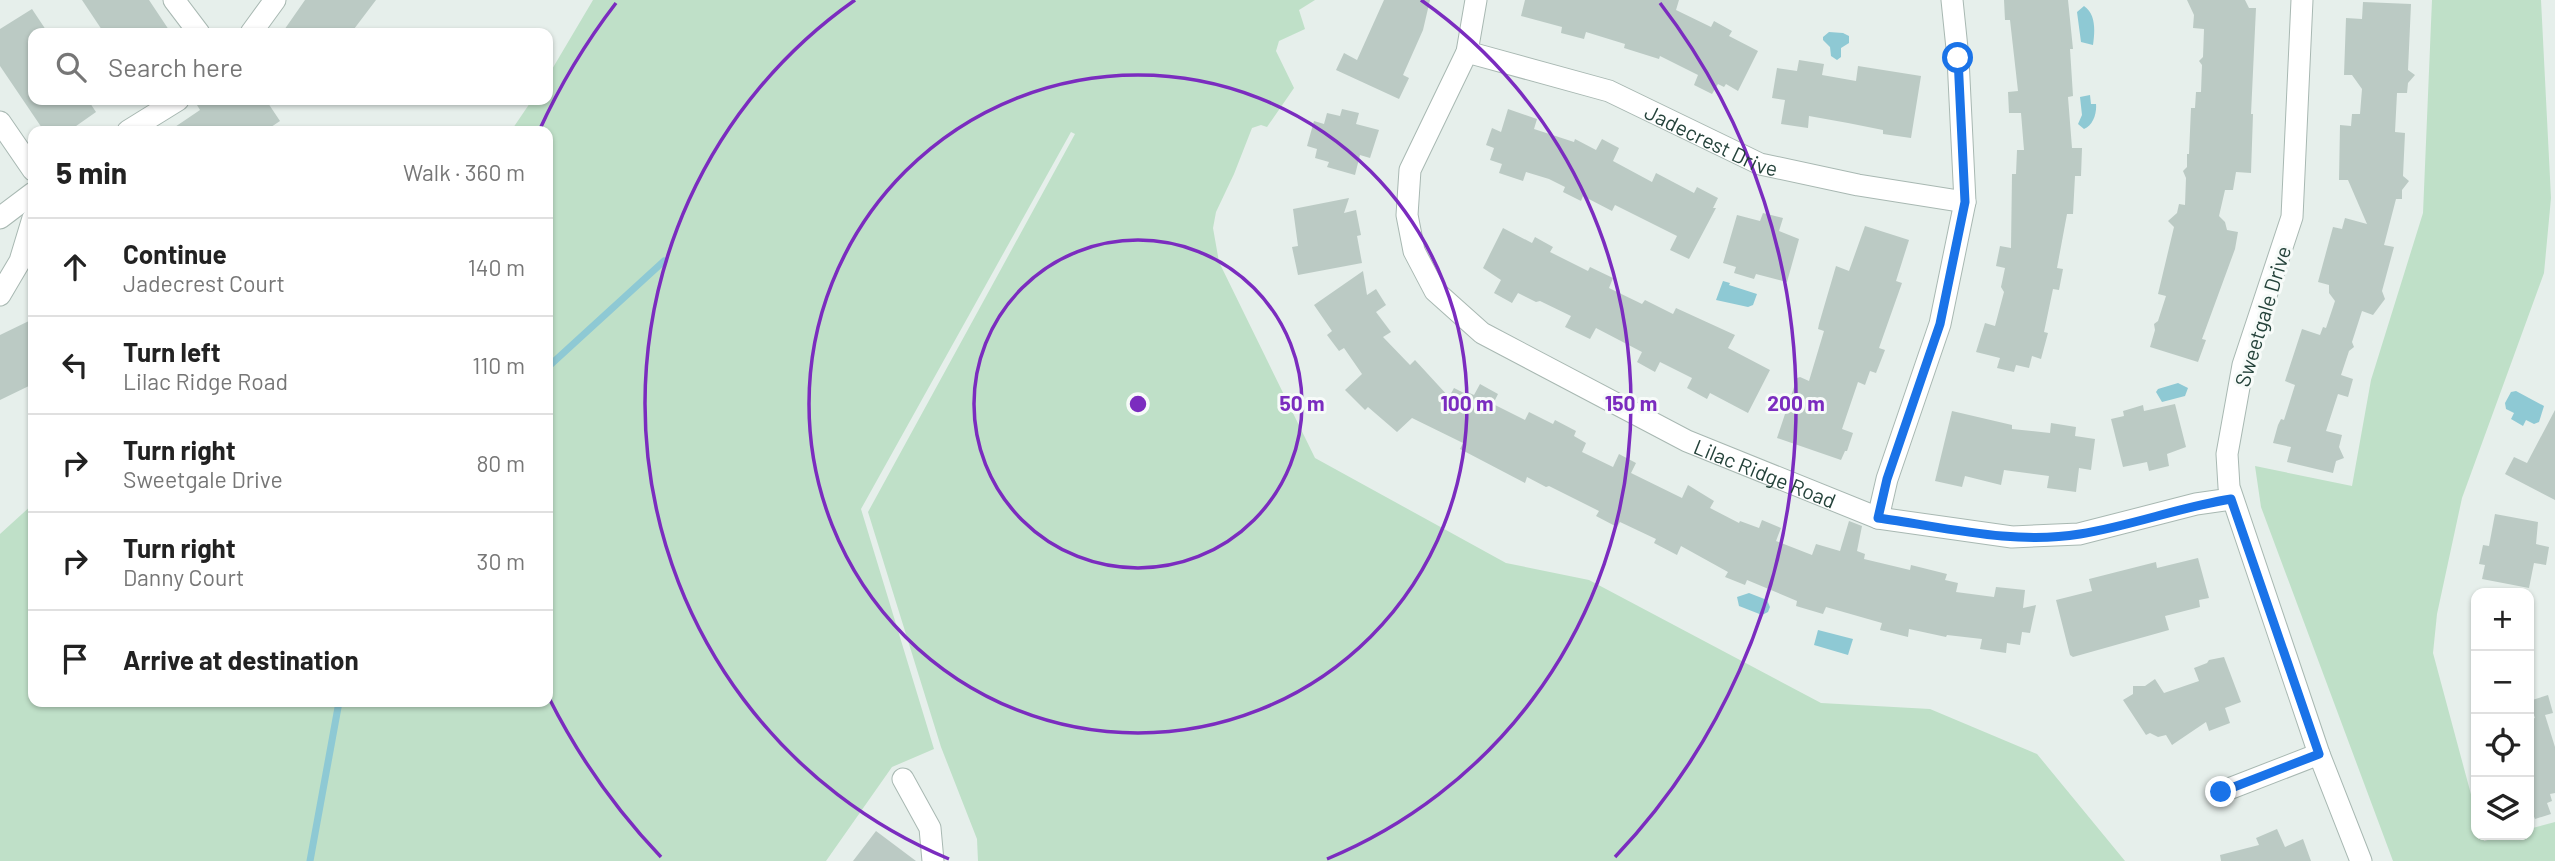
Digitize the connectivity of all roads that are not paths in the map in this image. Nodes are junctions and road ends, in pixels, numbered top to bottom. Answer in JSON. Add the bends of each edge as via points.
{"nodes":[{"id":1,"x":174,"y":0,"type":"edge"},
{"id":2,"x":275,"y":0,"type":"edge"},
{"id":3,"x":1476,"y":0,"type":"edge"},
{"id":4,"x":1952,"y":0,"type":"edge"},
{"id":5,"x":2302,"y":0,"type":"edge"},
{"id":6,"x":195,"y":28,"type":"edge"},
{"id":7,"x":255,"y":28,"type":"edge"},
{"id":8,"x":1467,"y":52,"type":"junction"},
{"id":9,"x":170,"y":105,"type":"edge"},
{"id":10,"x":0,"y":122,"type":"edge"},
{"id":11,"x":136,"y":126,"type":"edge"},
{"id":12,"x":28,"y":163,"type":"edge"},
{"id":13,"x":28,"y":197,"type":"edge"},
{"id":14,"x":1965,"y":202,"type":"junction"},
{"id":15,"x":0,"y":218,"type":"edge"},
{"id":16,"x":28,"y":235,"type":"edge"},
{"id":17,"x":0,"y":295,"type":"edge"},
{"id":18,"x":2231,"y":499,"type":"junction"},
{"id":19,"x":1878,"y":518,"type":"junction"},
{"id":20,"x":2319,"y":754,"type":"junction"},
{"id":21,"x":903,"y":779,"type":"dead end"},
{"id":22,"x":2221,"y":792,"type":"dead end"},
{"id":23,"x":933,"y":861,"type":"edge"},
{"id":24,"x":2361,"y":861,"type":"edge"}],
"edges":[{"from":1,"to":6,"type":"street"},
{"from":2,"to":7,"type":"street"},
{"from":3,"to":8,"type":"street","name":"Lilac Ridge Road"},
{"from":4,"to":14,"type":"street"},
{"from":5,"to":18,"type":"street","name":"Sweetgale Drive","via":[[2292,217],[2243,365],[2227,454]]},
{"from":8,"to":14,"type":"street","name":"Jadecrest Drive","via":[[1609,91],[1760,164]]},
{"from":8,"to":19,"type":"street","name":"Lilac Ridge Road","via":[[1410,170],[1407,215],[1415,251],[1435,292],[1482,334],[1688,441]]},
{"from":9,"to":11,"type":"street"},
{"from":10,"to":12,"type":"street"},
{"from":13,"to":15,"type":"street"},
{"from":14,"to":19,"type":"street","via":[[1940,324]]},
{"from":16,"to":17,"type":"street","via":[[20,261]]},
{"from":18,"to":19,"type":"street","name":"Lilac Ridge Road","via":[[2079,534],[2012,537]]},
{"from":18,"to":20,"type":"street","name":"Sweetgale Drive"},
{"from":20,"to":22,"type":"street"},
{"from":20,"to":24,"type":"street","name":"Sweetgale Drive"},
{"from":21,"to":23,"type":"street","via":[[930,828]]}]}
